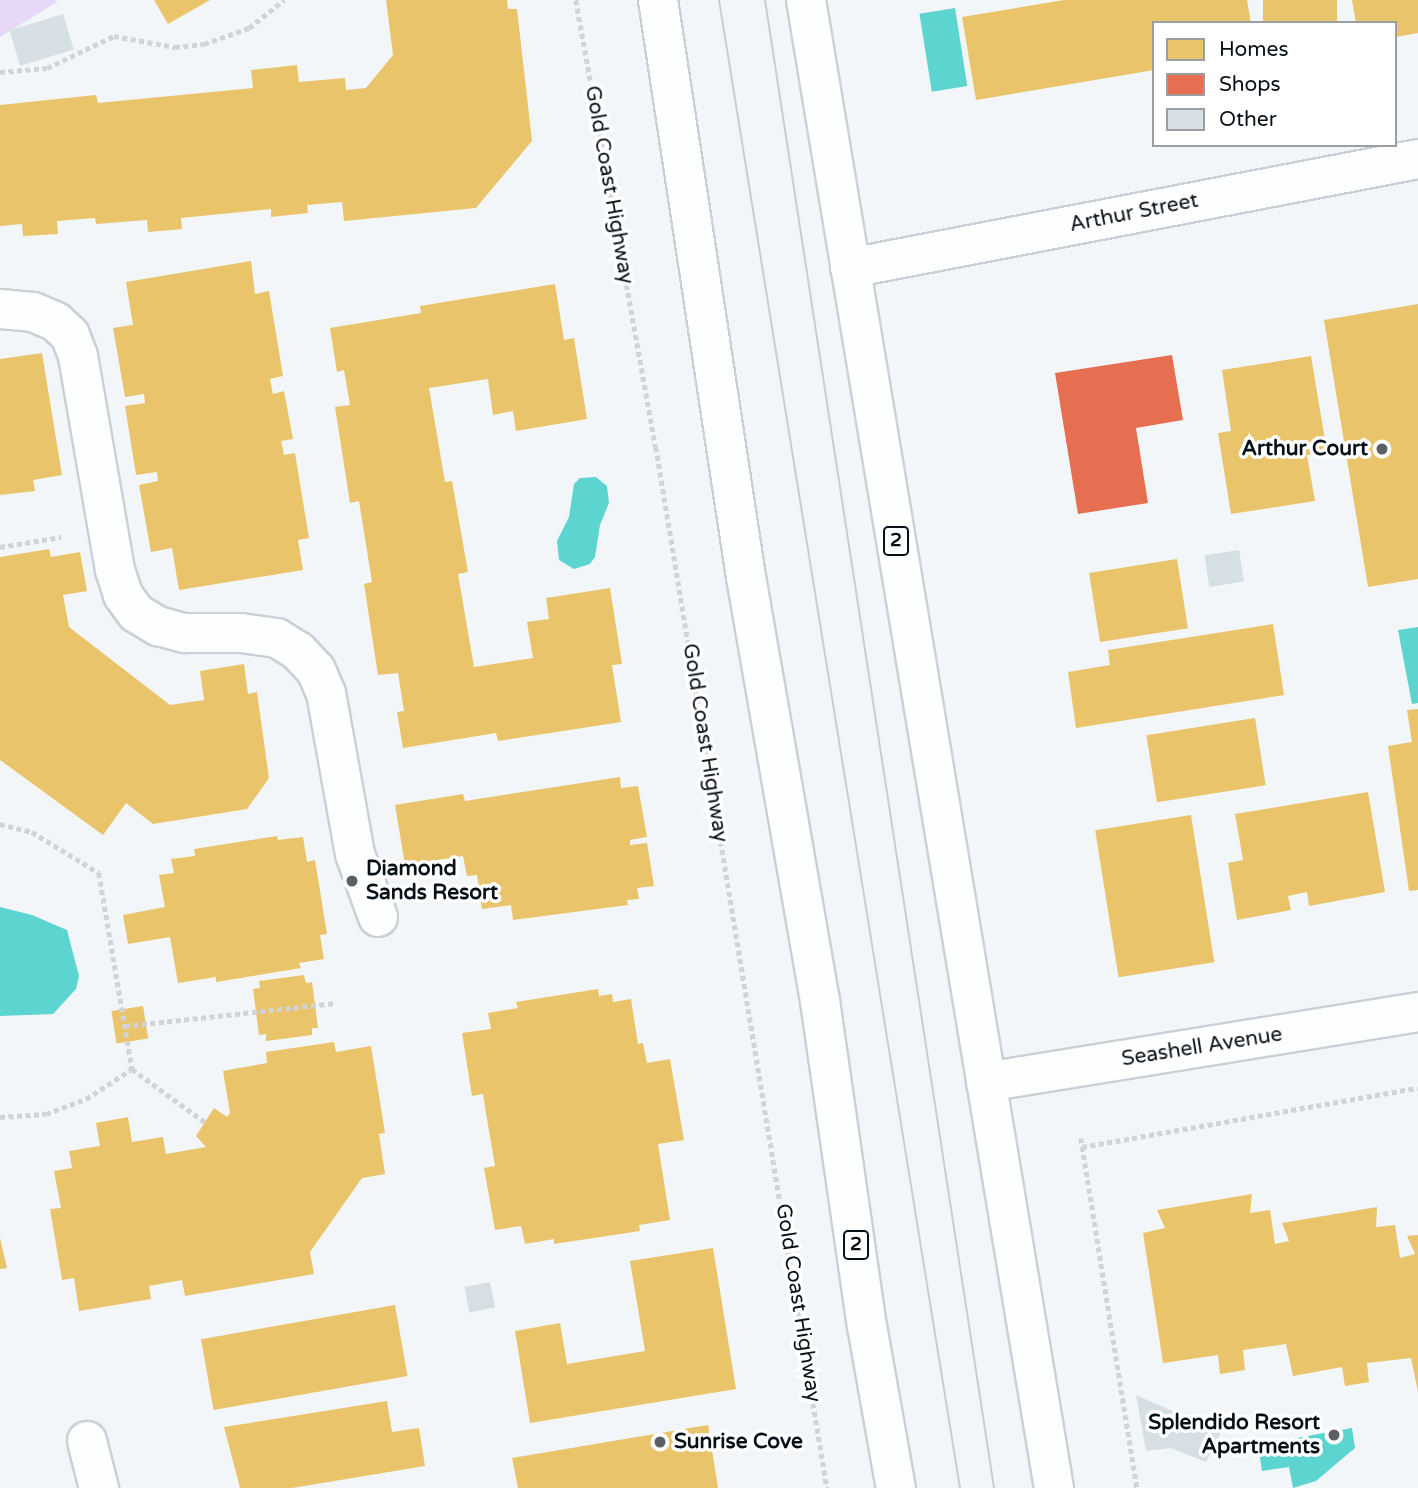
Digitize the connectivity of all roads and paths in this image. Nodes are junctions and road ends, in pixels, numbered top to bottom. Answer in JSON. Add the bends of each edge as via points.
{"nodes":[{"id":1,"x":284,"y":0,"type":"edge"},
{"id":2,"x":576,"y":0,"type":"edge"},
{"id":3,"x":658,"y":0,"type":"edge"},
{"id":4,"x":806,"y":0,"type":"edge"},
{"id":5,"x":0,"y":72,"type":"edge"},
{"id":6,"x":1418,"y":159,"type":"edge"},
{"id":7,"x":850,"y":268,"type":"junction"},
{"id":8,"x":0,"y":309,"type":"edge"},
{"id":9,"x":108,"y":530,"type":"junction"},
{"id":10,"x":0,"y":547,"type":"edge"},
{"id":11,"x":0,"y":824,"type":"edge"},
{"id":12,"x":378,"y":917,"type":"dead end"},
{"id":13,"x":336,"y":1003,"type":"dead end"},
{"id":14,"x":1418,"y":1013,"type":"edge"},
{"id":15,"x":125,"y":1026,"type":"junction"},
{"id":16,"x":132,"y":1069,"type":"junction"},
{"id":17,"x":986,"y":1082,"type":"junction"},
{"id":18,"x":1418,"y":1088,"type":"edge"},
{"id":19,"x":0,"y":1117,"type":"edge"},
{"id":20,"x":205,"y":1122,"type":"dead end"},
{"id":21,"x":1080,"y":1138,"type":"dead end"},
{"id":22,"x":1082,"y":1147,"type":"junction"},
{"id":23,"x":87,"y":1441,"type":"dead end"},
{"id":24,"x":99,"y":1488,"type":"edge"},
{"id":25,"x":827,"y":1488,"type":"edge"},
{"id":26,"x":896,"y":1488,"type":"edge"},
{"id":27,"x":1054,"y":1488,"type":"edge"},
{"id":28,"x":1138,"y":1488,"type":"edge"}],
"edges":[{"from":1,"to":5,"type":"path","via":[[249,28],[204,44],[175,47],[114,36],[47,68]]},
{"from":2,"to":25,"type":"path","name":"Gold Coast Highway","via":[[660,473]]},
{"from":3,"to":26,"type":"main road","number":"2","via":[[746,577],[820,1001],[867,1326]]},
{"from":4,"to":7,"type":"main road","number":"2"},
{"from":6,"to":7,"type":"main road","name":"Arthur Street"},
{"from":7,"to":17,"type":"main road","number":"2"},
{"from":8,"to":9,"type":"main road","via":[[33,312],[70,335],[78,356]]},
{"from":9,"to":10,"type":"path"},
{"from":9,"to":12,"type":"main road","via":[[123,594],[136,613],[158,626],[184,633],[241,632],[277,638],[298,650],[316,670],[326,693],[355,854]]},
{"from":11,"to":15,"type":"path","via":[[32,832],[99,873]]},
{"from":13,"to":15,"type":"path"},
{"from":14,"to":17,"type":"main road","name":"Seashell Avenue"},
{"from":15,"to":16,"type":"path"},
{"from":16,"to":19,"type":"path","via":[[86,1099],[46,1114]]},
{"from":16,"to":20,"type":"path"},
{"from":17,"to":27,"type":"main road","number":"2"},
{"from":18,"to":22,"type":"path"},
{"from":21,"to":22,"type":"path"},
{"from":22,"to":28,"type":"path"},
{"from":23,"to":24,"type":"main road"}]}
